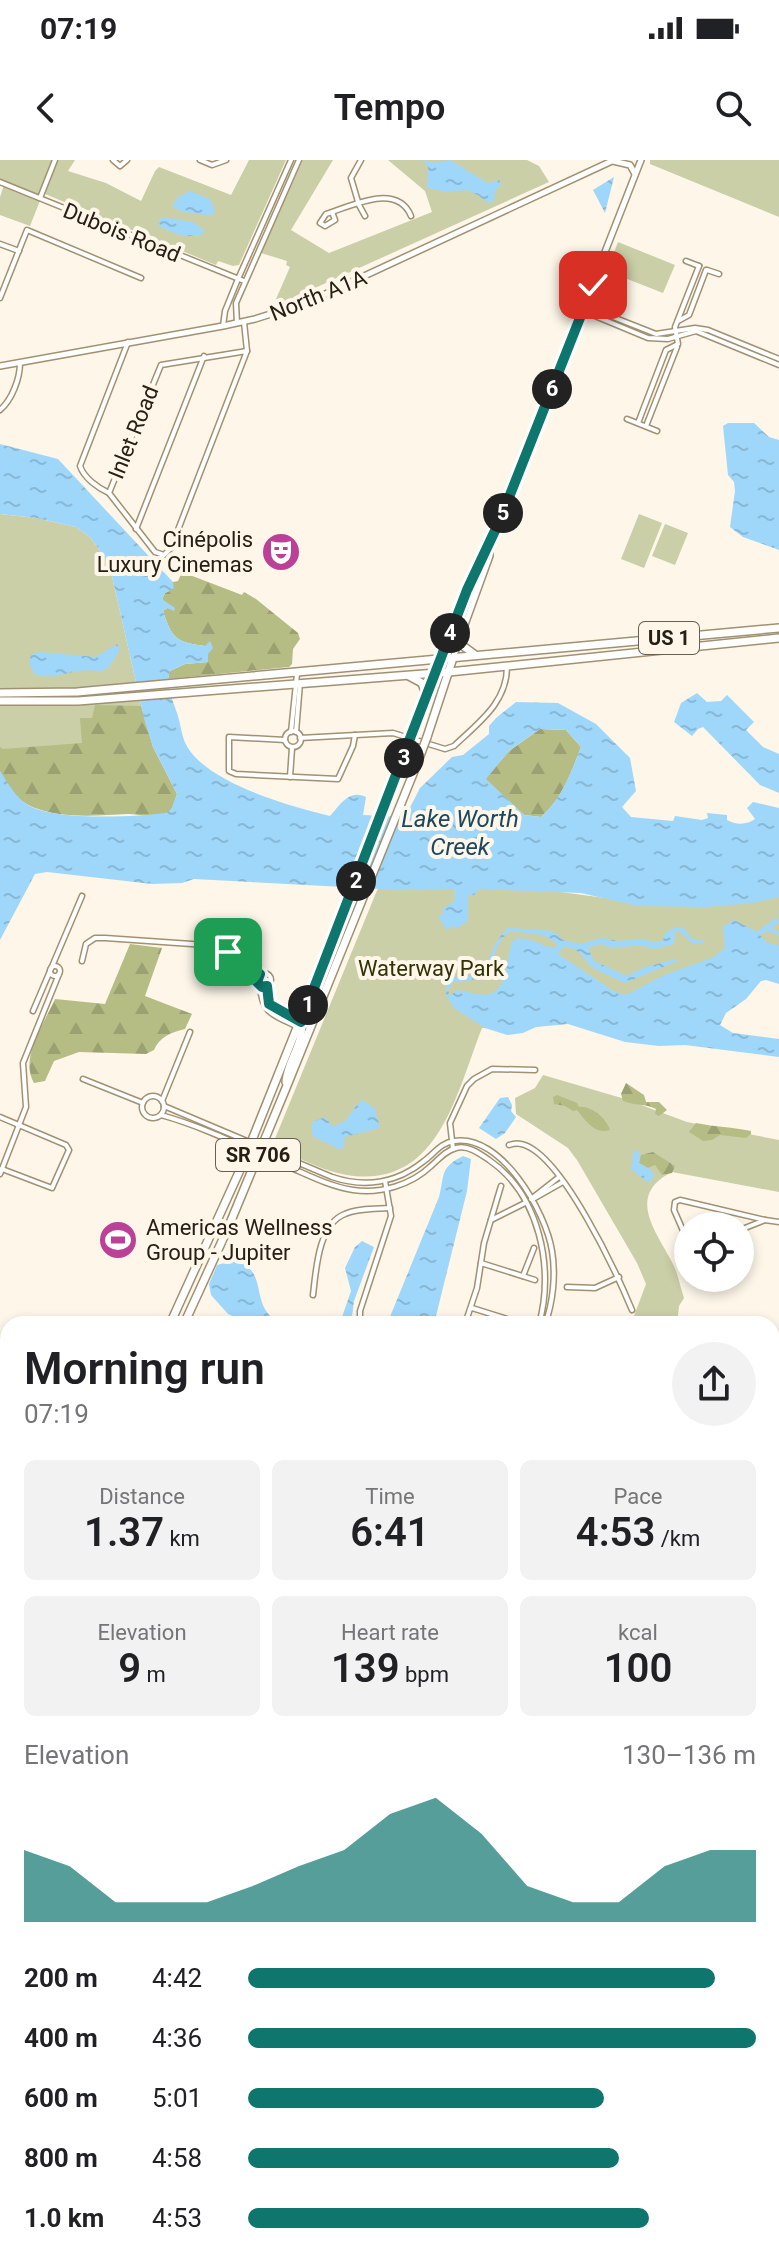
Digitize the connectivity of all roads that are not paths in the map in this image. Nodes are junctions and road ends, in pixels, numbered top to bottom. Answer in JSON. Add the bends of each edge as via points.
{"nodes":[{"id":1,"x":55,"y":160,"type":"edge"},
{"id":2,"x":113,"y":160,"type":"edge"},
{"id":3,"x":127,"y":160,"type":"edge"},
{"id":4,"x":200,"y":160,"type":"edge"},
{"id":5,"x":226,"y":160,"type":"edge"},
{"id":6,"x":291,"y":160,"type":"edge"},
{"id":7,"x":299,"y":160,"type":"edge"},
{"id":8,"x":361,"y":160,"type":"edge"},
{"id":9,"x":614,"y":160,"type":"edge"},
{"id":10,"x":641,"y":160,"type":"edge"},
{"id":11,"x":635,"y":175,"type":"junction"},
{"id":12,"x":0,"y":182,"type":"edge"},
{"id":13,"x":40,"y":198,"type":"junction"},
{"id":14,"x":359,"y":205,"type":"junction"},
{"id":15,"x":332,"y":212,"type":"dead end"},
{"id":16,"x":365,"y":216,"type":"dead end"},
{"id":17,"x":411,"y":216,"type":"dead end"},
{"id":18,"x":0,"y":244,"type":"edge"},
{"id":19,"x":19,"y":251,"type":"junction"},
{"id":20,"x":686,"y":261,"type":"dead end"},
{"id":21,"x":699,"y":266,"type":"junction"},
{"id":22,"x":706,"y":270,"type":"junction"},
{"id":23,"x":719,"y":274,"type":"dead end"},
{"id":24,"x":141,"y":278,"type":"dead end"},
{"id":25,"x":238,"y":279,"type":"junction"},
{"id":26,"x":244,"y":281,"type":"junction"},
{"id":27,"x":0,"y":298,"type":"edge"},
{"id":28,"x":584,"y":309,"type":"junction"},
{"id":29,"x":677,"y":321,"type":"junction"},
{"id":30,"x":240,"y":323,"type":"junction"},
{"id":31,"x":223,"y":326,"type":"junction"},
{"id":32,"x":676,"y":335,"type":"junction"},
{"id":33,"x":128,"y":342,"type":"junction"},
{"id":34,"x":678,"y":344,"type":"junction"},
{"id":35,"x":247,"y":351,"type":"junction"},
{"id":36,"x":204,"y":356,"type":"junction"},
{"id":37,"x":779,"y":362,"type":"edge"},
{"id":38,"x":20,"y":363,"type":"junction"},
{"id":39,"x":0,"y":366,"type":"edge"},
{"id":40,"x":0,"y":410,"type":"edge"},
{"id":41,"x":627,"y":419,"type":"dead end"},
{"id":42,"x":638,"y":423,"type":"junction"},
{"id":43,"x":646,"y":426,"type":"junction"},
{"id":44,"x":657,"y":431,"type":"dead end"},
{"id":45,"x":109,"y":493,"type":"junction"},
{"id":46,"x":136,"y":529,"type":"junction"},
{"id":47,"x":489,"y":545,"type":"junction"},
{"id":48,"x":779,"y":628,"type":"edge"},
{"id":49,"x":459,"y":638,"type":"junction"},
{"id":50,"x":779,"y":638,"type":"edge"},
{"id":51,"x":476,"y":655,"type":"junction"},
{"id":52,"x":440,"y":658,"type":"junction"},
{"id":53,"x":453,"y":658,"type":"junction"},
{"id":54,"x":507,"y":667,"type":"junction"},
{"id":55,"x":298,"y":671,"type":"junction"},
{"id":56,"x":435,"y":672,"type":"junction"},
{"id":57,"x":449,"y":672,"type":"junction"},
{"id":58,"x":405,"y":675,"type":"junction"},
{"id":59,"x":297,"y":683,"type":"junction"},
{"id":60,"x":174,"y":688,"type":"junction"},
{"id":61,"x":129,"y":692,"type":"junction"},
{"id":62,"x":0,"y":693,"type":"edge"},
{"id":63,"x":427,"y":697,"type":"junction"},
{"id":64,"x":0,"y":701,"type":"edge"},
{"id":65,"x":296,"y":734,"type":"junction"},
{"id":66,"x":355,"y":735,"type":"junction"},
{"id":67,"x":285,"y":740,"type":"junction"},
{"id":68,"x":292,"y":747,"type":"junction"},
{"id":69,"x":290,"y":777,"type":"junction"},
{"id":70,"x":82,"y":896,"type":"dead end"},
{"id":71,"x":82,"y":961,"type":"dead end"},
{"id":72,"x":51,"y":969,"type":"junction"},
{"id":73,"x":260,"y":974,"type":"junction"},
{"id":74,"x":260,"y":986,"type":"junction"},
{"id":75,"x":267,"y":986,"type":"junction"},
{"id":76,"x":33,"y":1011,"type":"dead end"},
{"id":77,"x":300,"y":1024,"type":"junction"},
{"id":78,"x":190,"y":1032,"type":"dead end"},
{"id":79,"x":535,"y":1070,"type":"dead end"},
{"id":80,"x":83,"y":1079,"type":"dead end"},
{"id":81,"x":286,"y":1088,"type":"junction"},
{"id":82,"x":143,"y":1103,"type":"junction"},
{"id":83,"x":163,"y":1104,"type":"junction"},
{"id":84,"x":161,"y":1115,"type":"junction"},
{"id":85,"x":0,"y":1117,"type":"edge"},
{"id":86,"x":19,"y":1126,"type":"junction"},
{"id":87,"x":452,"y":1141,"type":"junction"},
{"id":88,"x":250,"y":1145,"type":"junction"},
{"id":89,"x":509,"y":1145,"type":"dead end"},
{"id":90,"x":453,"y":1149,"type":"junction"},
{"id":91,"x":260,"y":1151,"type":"junction"},
{"id":92,"x":1,"y":1172,"type":"edge"},
{"id":93,"x":559,"y":1177,"type":"junction"},
{"id":94,"x":385,"y":1181,"type":"junction"},
{"id":95,"x":563,"y":1182,"type":"junction"},
{"id":96,"x":501,"y":1186,"type":"dead end"},
{"id":97,"x":387,"y":1189,"type":"junction"},
{"id":98,"x":531,"y":1199,"type":"junction"},
{"id":99,"x":525,"y":1203,"type":"junction"},
{"id":100,"x":390,"y":1208,"type":"junction"},
{"id":101,"x":675,"y":1212,"type":"edge"},
{"id":102,"x":731,"y":1212,"type":"edge"},
{"id":103,"x":754,"y":1217,"type":"edge"},
{"id":104,"x":491,"y":1220,"type":"junction"},
{"id":105,"x":765,"y":1220,"type":"junction"},
{"id":106,"x":779,"y":1222,"type":"edge"},
{"id":107,"x":754,"y":1224,"type":"edge"},
{"id":108,"x":534,"y":1248,"type":"dead end"},
{"id":109,"x":481,"y":1263,"type":"junction"},
{"id":110,"x":523,"y":1276,"type":"junction"},
{"id":111,"x":619,"y":1277,"type":"junction"},
{"id":112,"x":535,"y":1280,"type":"dead end"},
{"id":113,"x":567,"y":1287,"type":"dead end"},
{"id":114,"x":313,"y":1295,"type":"dead end"},
{"id":115,"x":472,"y":1308,"type":"junction"},
{"id":116,"x":632,"y":1310,"type":"dead end"},
{"id":117,"x":175,"y":1311,"type":"junction"},
{"id":118,"x":173,"y":1316,"type":"edge"},
{"id":119,"x":181,"y":1316,"type":"edge"},
{"id":120,"x":187,"y":1316,"type":"edge"},
{"id":121,"x":360,"y":1316,"type":"edge"},
{"id":122,"x":468,"y":1316,"type":"edge"},
{"id":123,"x":498,"y":1316,"type":"edge"},
{"id":124,"x":543,"y":1316,"type":"edge"},
{"id":125,"x":544,"y":1316,"type":"edge"}],
"edges":[{"from":1,"to":13,"type":"street"},
{"from":2,"to":3,"type":"street","via":[[119,166]]},
{"from":4,"to":5,"type":"street","via":[[212,165]]},
{"from":6,"to":25,"type":"street"},
{"from":7,"to":26,"type":"street"},
{"from":8,"to":14,"type":"street","via":[[351,178]]},
{"from":9,"to":11,"type":"street","via":[[630,165]]},
{"from":9,"to":30,"type":"street","name":"North A1A","via":[[341,288]]},
{"from":10,"to":11,"type":"street"},
{"from":11,"to":28,"type":"street"},
{"from":12,"to":13,"type":"street","name":"Dubois Road"},
{"from":13,"to":25,"type":"street","name":"Dubois Road"},
{"from":14,"to":15,"type":"street"},
{"from":14,"to":16,"type":"street"},
{"from":14,"to":17,"type":"street","via":[[394,198]]},
{"from":18,"to":19,"type":"street"},
{"from":19,"to":24,"type":"street","via":[[27,230]]},
{"from":19,"to":27,"type":"street"},
{"from":20,"to":21,"type":"street"},
{"from":21,"to":22,"type":"street"},
{"from":21,"to":29,"type":"street"},
{"from":22,"to":23,"type":"street"},
{"from":22,"to":29,"type":"street","via":[[689,315]]},
{"from":25,"to":26,"type":"street","name":"Dubois Road"},
{"from":25,"to":31,"type":"street"},
{"from":26,"to":30,"type":"street","via":[[234,310]]},
{"from":28,"to":32,"type":"street","via":[[656,334]]},
{"from":28,"to":47,"type":"street"},
{"from":29,"to":32,"type":"street"},
{"from":30,"to":31,"type":"street","name":"North A1A"},
{"from":30,"to":35,"type":"street"},
{"from":31,"to":33,"type":"street","name":"North A1A"},
{"from":32,"to":34,"type":"street"},
{"from":32,"to":37,"type":"street","via":[[708,330]]},
{"from":33,"to":38,"type":"street","name":"North A1A"},
{"from":33,"to":45,"type":"street","via":[[80,466]]},
{"from":34,"to":42,"type":"street","via":[[666,350]]},
{"from":34,"to":43,"type":"street"},
{"from":35,"to":36,"type":"street","name":"Inlet Road"},
{"from":35,"to":46,"type":"street","via":[[171,548],[164,555],[155,552]]},
{"from":36,"to":45,"type":"street","name":"Inlet Road","via":[[159,367]]},
{"from":36,"to":46,"type":"street"},
{"from":38,"to":39,"type":"street","name":"North A1A"},
{"from":38,"to":40,"type":"street","via":[[8,402]]},
{"from":41,"to":42,"type":"street"},
{"from":42,"to":43,"type":"street"},
{"from":43,"to":44,"type":"street"},
{"from":45,"to":46,"type":"street"},
{"from":47,"to":49,"type":"street","via":[[490,556]]},
{"from":47,"to":52,"type":"street"},
{"from":48,"to":51,"type":"main road","number":"US 1"},
{"from":49,"to":51,"type":"main road"},
{"from":49,"to":53,"type":"street"},
{"from":50,"to":54,"type":"main road","number":"US 1"},
{"from":51,"to":53,"type":"main road","number":"US 1"},
{"from":52,"to":53,"type":"main road","number":"US 1"},
{"from":52,"to":55,"type":"main road","number":"US 1"},
{"from":52,"to":56,"type":"main road","number":"SR 706"},
{"from":53,"to":57,"type":"main road","number":"SR 706"},
{"from":54,"to":57,"type":"main road","number":"US 1"},
{"from":54,"to":66,"type":"street","via":[[496,705],[454,746],[438,748],[393,733]]},
{"from":55,"to":59,"type":"street"},
{"from":55,"to":60,"type":"main road","number":"US 1"},
{"from":56,"to":57,"type":"main road","number":"US 1"},
{"from":56,"to":58,"type":"main road","number":"US 1"},
{"from":56,"to":63,"type":"main road","number":"SR 706"},
{"from":57,"to":81,"type":"main road","number":"SR 706","bridge":true},
{"from":58,"to":59,"type":"main road","number":"US 1"},
{"from":58,"to":63,"type":"main road","via":[[422,683]]},
{"from":59,"to":60,"type":"main road","number":"US 1"},
{"from":59,"to":65,"type":"street"},
{"from":60,"to":61,"type":"main road","number":"US 1"},
{"from":61,"to":62,"type":"main road","number":"US 1"},
{"from":61,"to":64,"type":"main road","number":"US 1","via":[[53,702]]},
{"from":63,"to":77,"type":"main road","number":"SR 706","bridge":true},
{"from":65,"to":66,"type":"street"},
{"from":65,"to":67,"type":"street"},
{"from":65,"to":68,"type":"street","via":[[299,744]]},
{"from":66,"to":69,"type":"street","via":[[338,779]]},
{"from":67,"to":68,"type":"street"},
{"from":67,"to":69,"type":"street","via":[[229,737],[228,767],[230,773]]},
{"from":68,"to":69,"type":"street"},
{"from":70,"to":72,"type":"street"},
{"from":71,"to":73,"type":"street","via":[[82,950],[95,938],[206,945],[234,955]]},
{"from":72,"to":76,"type":"street"},
{"from":72,"to":86,"type":"street","via":[[58,967],[59,974],[23,1063],[27,1098]]},
{"from":73,"to":74,"type":"street"},
{"from":73,"to":75,"type":"street","via":[[270,976]]},
{"from":74,"to":75,"type":"street"},
{"from":74,"to":77,"type":"street","via":[[263,1006],[272,1015]]},
{"from":75,"to":77,"type":"street","via":[[269,1004]]},
{"from":77,"to":81,"type":"main road","via":[[302,1036]]},
{"from":77,"to":88,"type":"main road","number":"SR 706"},
{"from":78,"to":83,"type":"street"},
{"from":79,"to":87,"type":"street","via":[[492,1069],[474,1079],[450,1123]]},
{"from":80,"to":82,"type":"street"},
{"from":81,"to":91,"type":"main road","number":"SR 706"},
{"from":82,"to":83,"type":"street","via":[[153,1096]]},
{"from":82,"to":84,"type":"street","via":[[148,1117]]},
{"from":83,"to":84,"type":"street"},
{"from":83,"to":88,"type":"street"},
{"from":84,"to":88,"type":"street"},
{"from":85,"to":86,"type":"street"},
{"from":86,"to":92,"type":"street"},
{"from":86,"to":92,"type":"street","via":[[66,1145],[67,1157],[52,1188]]},
{"from":87,"to":90,"type":"street"},
{"from":87,"to":94,"type":"street","via":[[403,1175]]},
{"from":87,"to":98,"type":"street","via":[[480,1145],[508,1167]]},
{"from":88,"to":91,"type":"street"},
{"from":88,"to":117,"type":"main road","number":"SR 706"},
{"from":89,"to":93,"type":"street","via":[[523,1144]]},
{"from":90,"to":97,"type":"street","via":[[417,1176]]},
{"from":90,"to":99,"type":"street","via":[[477,1152],[494,1164]]},
{"from":91,"to":94,"type":"street","via":[[341,1180]]},
{"from":91,"to":97,"type":"street","via":[[338,1187]]},
{"from":91,"to":120,"type":"main road","number":"SR 706"},
{"from":93,"to":95,"type":"street"},
{"from":93,"to":98,"type":"street"},
{"from":94,"to":97,"type":"street"},
{"from":95,"to":98,"type":"street"},
{"from":95,"to":111,"type":"street"},
{"from":96,"to":104,"type":"street"},
{"from":97,"to":100,"type":"street"},
{"from":98,"to":99,"type":"street"},
{"from":98,"to":125,"type":"street","via":[[552,1251],[553,1283]]},
{"from":99,"to":104,"type":"street"},
{"from":99,"to":124,"type":"street","via":[[546,1272]]},
{"from":100,"to":114,"type":"street","via":[[350,1212],[335,1220],[315,1264]]},
{"from":100,"to":121,"type":"street"},
{"from":101,"to":102,"type":"street","via":[[680,1200]]},
{"from":103,"to":105,"type":"street"},
{"from":104,"to":109,"type":"street"},
{"from":105,"to":106,"type":"street"},
{"from":105,"to":107,"type":"street"},
{"from":108,"to":110,"type":"street"},
{"from":109,"to":110,"type":"street"},
{"from":109,"to":115,"type":"street"},
{"from":110,"to":112,"type":"street"},
{"from":111,"to":113,"type":"street","via":[[595,1288]]},
{"from":111,"to":116,"type":"street"},
{"from":115,"to":122,"type":"street"},
{"from":115,"to":123,"type":"street"},
{"from":117,"to":118,"type":"main road","number":"SR 706"},
{"from":117,"to":119,"type":"main road"}]}
